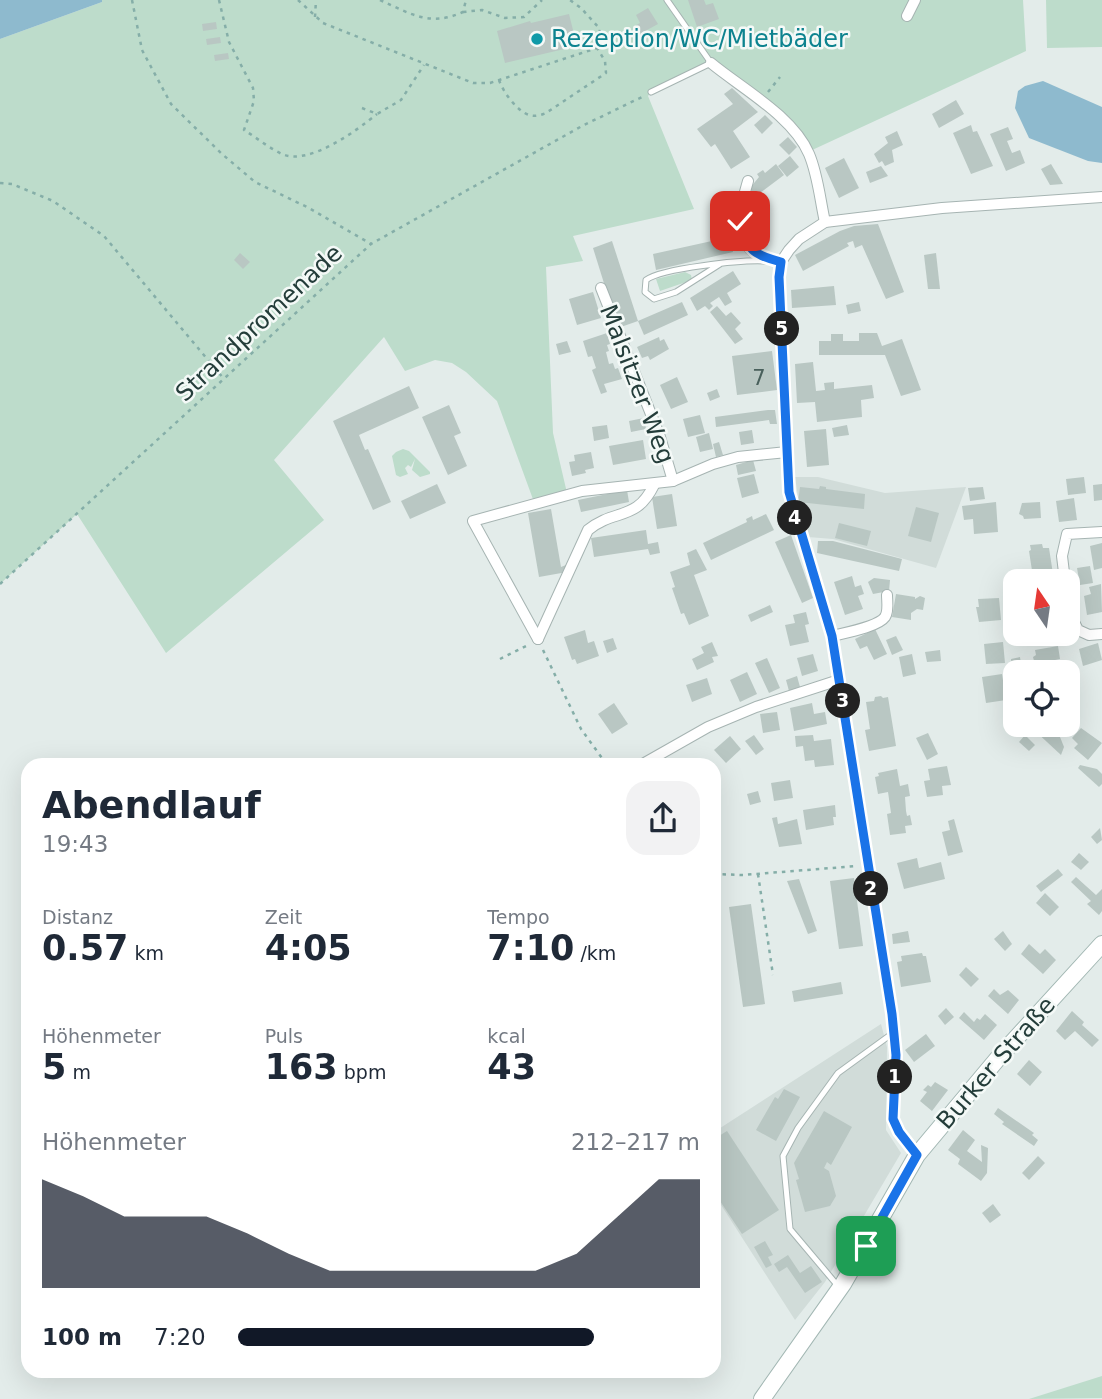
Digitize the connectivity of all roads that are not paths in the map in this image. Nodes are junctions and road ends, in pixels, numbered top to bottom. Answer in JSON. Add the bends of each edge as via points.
{"nodes":[{"id":1,"x":667,"y":0,"type":"edge"},
{"id":2,"x":915,"y":0,"type":"edge"},
{"id":3,"x":907,"y":16,"type":"dead end"},
{"id":4,"x":711,"y":63,"type":"junction"},
{"id":5,"x":651,"y":92,"type":"road end"},
{"id":6,"x":748,"y":181,"type":"dead end"},
{"id":7,"x":1102,"y":197,"type":"edge"},
{"id":8,"x":825,"y":222,"type":"junction"},
{"id":9,"x":781,"y":262,"type":"junction"},
{"id":10,"x":720,"y":264,"type":"junction"},
{"id":11,"x":601,"y":288,"type":"dead end"},
{"id":12,"x":787,"y":452,"type":"junction"},
{"id":13,"x":673,"y":481,"type":"junction"},
{"id":14,"x":654,"y":485,"type":"junction"},
{"id":15,"x":1102,"y":532,"type":"edge"},
{"id":16,"x":1064,"y":569,"type":"edge"},
{"id":17,"x":887,"y":595,"type":"dead end"},
{"id":18,"x":1080,"y":631,"type":"edge"},
{"id":19,"x":1102,"y":634,"type":"edge"},
{"id":20,"x":832,"y":636,"type":"junction"},
{"id":21,"x":839,"y":680,"type":"junction"},
{"id":22,"x":653,"y":758,"type":"edge"},
{"id":23,"x":1102,"y":944,"type":"edge"},
{"id":24,"x":894,"y":1033,"type":"junction"},
{"id":25,"x":917,"y":1155,"type":"junction"},
{"id":26,"x":840,"y":1289,"type":"junction"},
{"id":27,"x":762,"y":1399,"type":"edge"}],
"edges":[{"from":1,"to":4,"type":"lane"},
{"from":2,"to":3,"type":"street"},
{"from":4,"to":5,"type":"lane"},
{"from":4,"to":8,"type":"street","via":[[762,100],[802,140]]},
{"from":6,"to":9,"type":"street","via":[[740,213],[743,236],[753,252]]},
{"from":7,"to":8,"type":"street"},
{"from":8,"to":9,"type":"street","via":[[799,239]]},
{"from":9,"to":10,"type":"lane"},
{"from":9,"to":12,"type":"street"},
{"from":10,"to":10,"type":"lane","via":[[649,277],[645,292],[654,299],[666,296]]},
{"from":11,"to":13,"type":"street","name":"Malsitzer Weg"},
{"from":12,"to":13,"type":"street","name":"Malsitzer Weg","via":[[738,457]]},
{"from":12,"to":20,"type":"street","via":[[791,505]]},
{"from":13,"to":14,"type":"street","name":"Malsitzer Weg"},
{"from":14,"to":14,"type":"street","name":"Malsitzer Weg","via":[[582,491],[473,521],[538,639],[588,530],[634,511]]},
{"from":15,"to":16,"type":"street","via":[[1067,534]]},
{"from":17,"to":20,"type":"street","via":[[884,619]]},
{"from":18,"to":19,"type":"street"},
{"from":20,"to":21,"type":"street"},
{"from":21,"to":22,"type":"street","via":[[708,727]]},
{"from":21,"to":24,"type":"street"},
{"from":23,"to":25,"type":"street","name":"Burker Straße"},
{"from":24,"to":25,"type":"street","via":[[893,1119]]},
{"from":24,"to":26,"type":"lane","via":[[838,1073],[783,1156],[790,1229]]},
{"from":25,"to":26,"type":"street","name":"Burker Straße"},
{"from":26,"to":27,"type":"street","name":"Burker Straße"}]}
